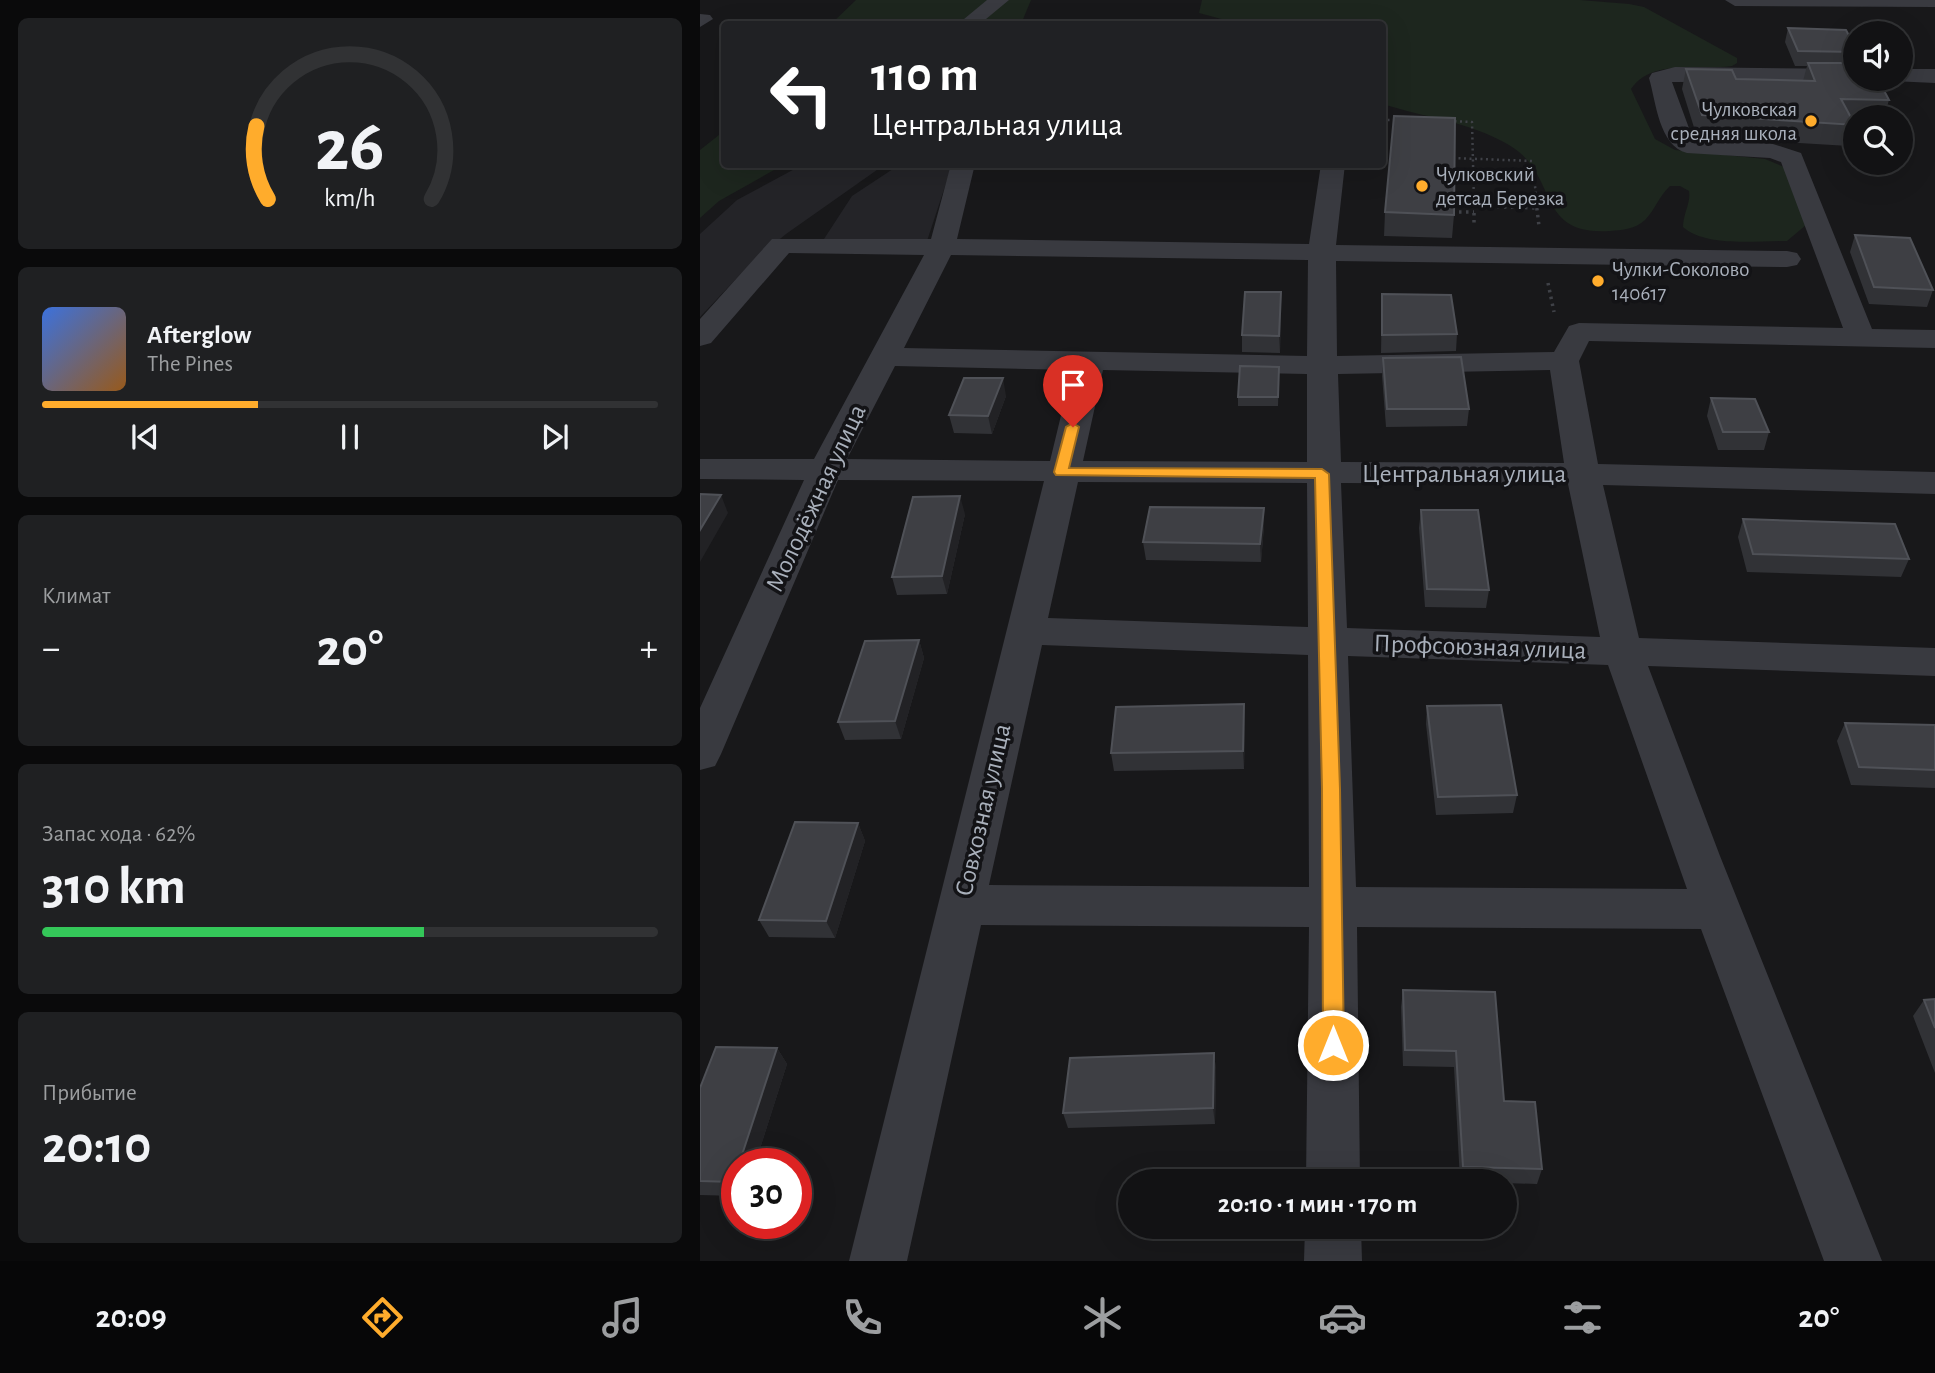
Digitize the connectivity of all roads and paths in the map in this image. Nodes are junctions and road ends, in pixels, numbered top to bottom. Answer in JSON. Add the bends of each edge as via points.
{"nodes":[{"id":1,"x":999,"y":0,"type":"edge"},
{"id":2,"x":1735,"y":0,"type":"edge"},
{"id":3,"x":1935,"y":1,"type":"edge"},
{"id":4,"x":972,"y":21,"type":"edge"},
{"id":5,"x":1843,"y":76,"type":"edge"},
{"id":6,"x":1913,"y":76,"type":"edge"},
{"id":7,"x":1935,"y":76,"type":"edge"},
{"id":8,"x":1386,"y":120,"type":"edge"},
{"id":9,"x":1408,"y":120,"type":"edge"},
{"id":10,"x":1447,"y":121,"type":"edge"},
{"id":11,"x":963,"y":168,"type":"edge"},
{"id":12,"x":1332,"y":168,"type":"edge"},
{"id":13,"x":1473,"y":178,"type":"junction"},
{"id":14,"x":1534,"y":179,"type":"dead end"},
{"id":15,"x":1474,"y":206,"type":"junction"},
{"id":16,"x":1537,"y":208,"type":"dead end"},
{"id":17,"x":1452,"y":212,"type":"edge"},
{"id":18,"x":942,"y":247,"type":"junction"},
{"id":19,"x":1322,"y":252,"type":"junction"},
{"id":20,"x":1787,"y":259,"type":"dead end"},
{"id":21,"x":700,"y":337,"type":"edge"},
{"id":22,"x":1861,"y":338,"type":"junction"},
{"id":23,"x":1935,"y":339,"type":"edge"},
{"id":24,"x":884,"y":357,"type":"junction"},
{"id":25,"x":1090,"y":360,"type":"junction"},
{"id":26,"x":1564,"y":361,"type":"junction"},
{"id":27,"x":1322,"y":365,"type":"junction"},
{"id":28,"x":700,"y":469,"type":"edge"},
{"id":29,"x":825,"y":470,"type":"junction"},
{"id":30,"x":1061,"y":472,"type":"junction"},
{"id":31,"x":1322,"y":474,"type":"junction"},
{"id":32,"x":1583,"y":474,"type":"junction"},
{"id":33,"x":1935,"y":483,"type":"edge"},
{"id":34,"x":1024,"y":631,"type":"junction"},
{"id":35,"x":1327,"y":642,"type":"junction"},
{"id":36,"x":1623,"y":652,"type":"junction"},
{"id":37,"x":1935,"y":662,"type":"edge"},
{"id":38,"x":700,"y":754,"type":"edge"},
{"id":39,"x":961,"y":905,"type":"junction"},
{"id":40,"x":1333,"y":908,"type":"junction"},
{"id":41,"x":1718,"y":909,"type":"junction"},
{"id":42,"x":1333,"y":1169,"type":"edge"},
{"id":43,"x":1333,"y":1239,"type":"edge"},
{"id":44,"x":878,"y":1261,"type":"edge"},
{"id":45,"x":1334,"y":1261,"type":"edge"},
{"id":46,"x":1853,"y":1261,"type":"edge"}],
"edges":[{"from":1,"to":4,"type":"street"},
{"from":2,"to":3,"type":"street"},
{"from":5,"to":22,"type":"street","via":[[1675,74],[1660,78],[1679,140],[1687,146],[1773,150],[1792,158]]},
{"from":6,"to":7,"type":"street"},
{"from":8,"to":9,"type":"path"},
{"from":10,"to":13,"type":"path","via":[[1472,122]]},
{"from":11,"to":18,"type":"street","name":"Молодёжная улица"},
{"from":12,"to":19,"type":"street"},
{"from":13,"to":14,"type":"path"},
{"from":13,"to":15,"type":"path"},
{"from":15,"to":16,"type":"path"},
{"from":15,"to":17,"type":"path","via":[[1474,213]]},
{"from":18,"to":19,"type":"street"},
{"from":18,"to":21,"type":"street","via":[[782,245]]},
{"from":18,"to":24,"type":"street","name":"Молодёжная улица"},
{"from":19,"to":20,"type":"street"},
{"from":19,"to":27,"type":"street"},
{"from":22,"to":23,"type":"street"},
{"from":22,"to":26,"type":"street","via":[[1579,332]]},
{"from":24,"to":25,"type":"street"},
{"from":24,"to":29,"type":"street","name":"Молодёжная улица"},
{"from":25,"to":27,"type":"street"},
{"from":25,"to":30,"type":"street","name":"Совхозная улица"},
{"from":26,"to":27,"type":"street"},
{"from":26,"to":32,"type":"street"},
{"from":27,"to":31,"type":"street"},
{"from":28,"to":29,"type":"street","name":"Центральная улица"},
{"from":29,"to":30,"type":"street","name":"Центральная улица"},
{"from":29,"to":38,"type":"street","name":"Молодёжная улица"},
{"from":30,"to":31,"type":"street","name":"Центральная улица"},
{"from":30,"to":34,"type":"street","name":"Совхозная улица"},
{"from":31,"to":32,"type":"street","name":"Центральная улица"},
{"from":31,"to":35,"type":"street"},
{"from":32,"to":33,"type":"street","name":"Центральная улица"},
{"from":32,"to":36,"type":"street"},
{"from":34,"to":35,"type":"street","name":"Профсоюзная улица"},
{"from":34,"to":39,"type":"street","name":"Совхозная улица"},
{"from":35,"to":36,"type":"street","name":"Профсоюзная улица"},
{"from":35,"to":40,"type":"street"},
{"from":36,"to":37,"type":"street","name":"Профсоюзная улица"},
{"from":36,"to":41,"type":"street"},
{"from":39,"to":40,"type":"street"},
{"from":39,"to":44,"type":"street","name":"Совхозная улица"},
{"from":40,"to":41,"type":"street"},
{"from":40,"to":42,"type":"street"},
{"from":41,"to":46,"type":"street"},
{"from":43,"to":45,"type":"street"}]}
